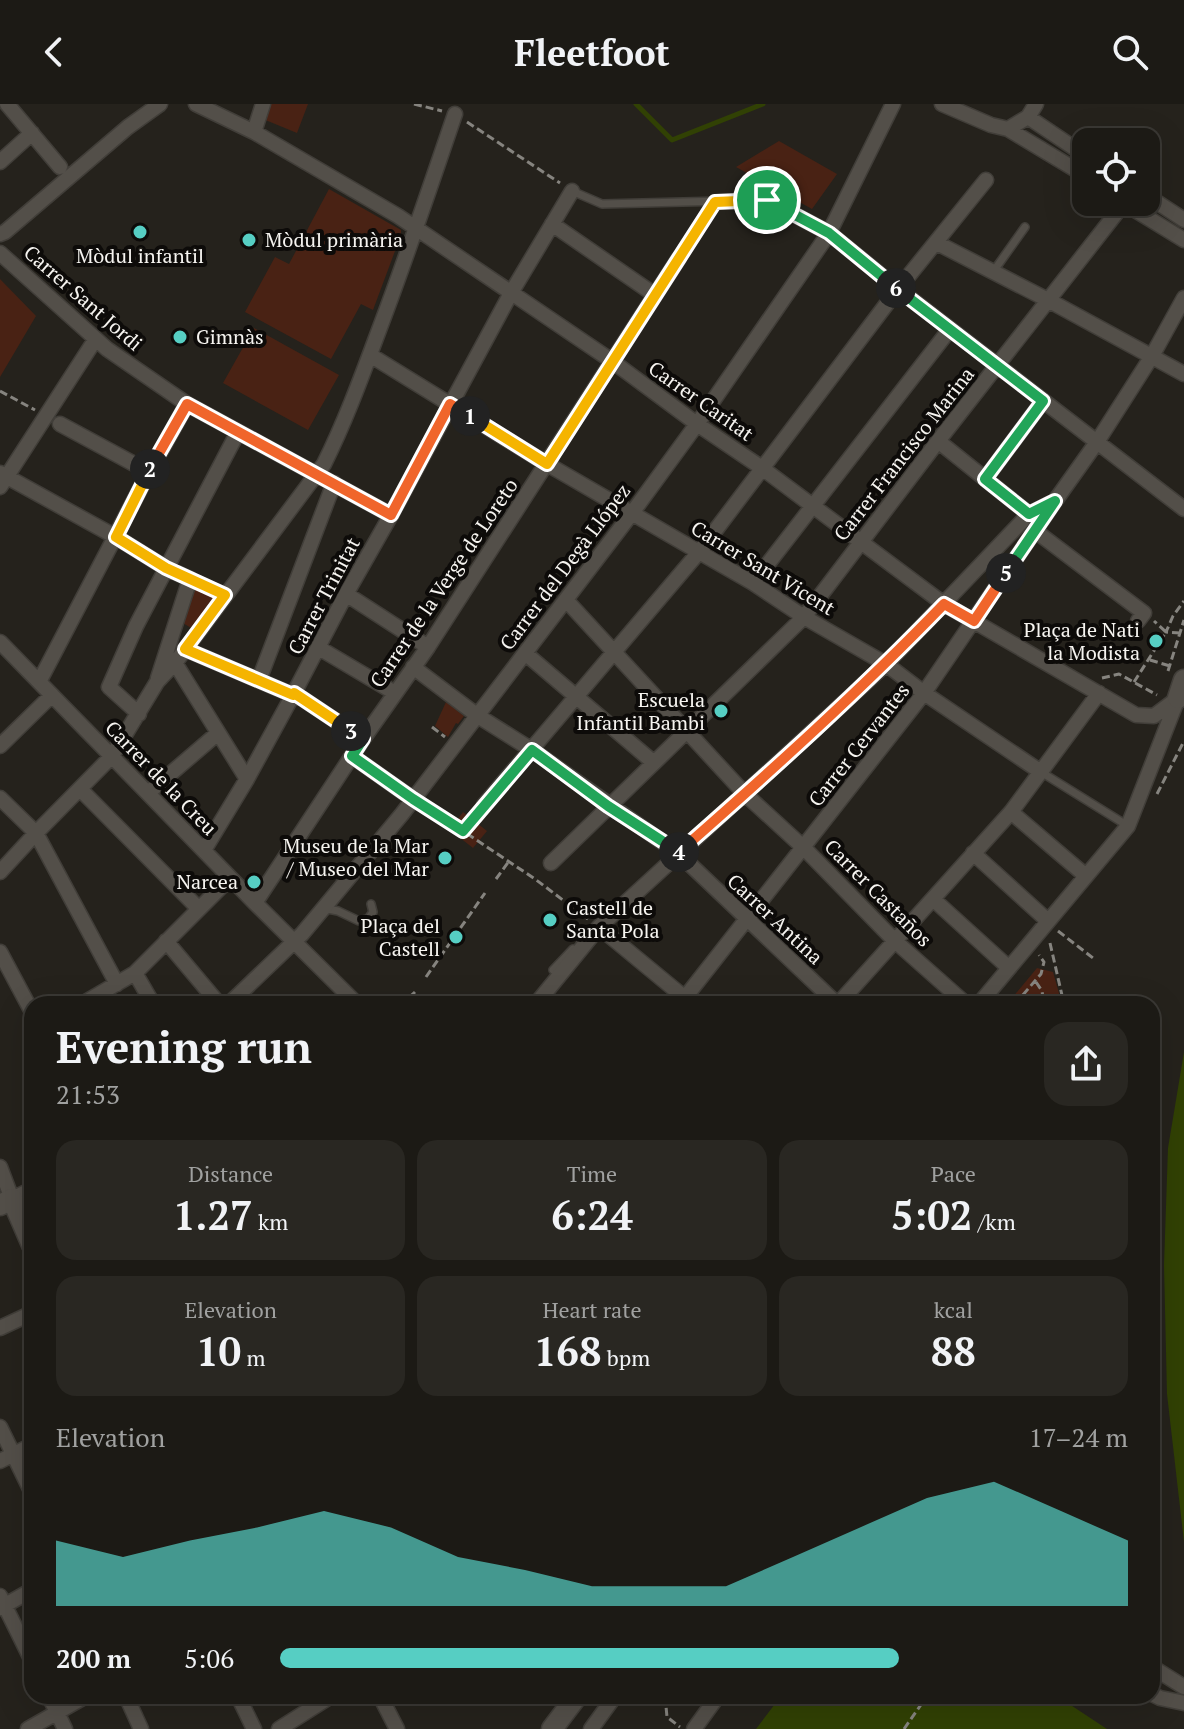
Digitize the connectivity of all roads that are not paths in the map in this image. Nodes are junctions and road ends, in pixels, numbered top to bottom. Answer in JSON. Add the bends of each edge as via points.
{"nodes":[{"id":1,"x":7,"y":104,"type":"edge"},
{"id":2,"x":160,"y":104,"type":"edge"},
{"id":3,"x":196,"y":104,"type":"edge"},
{"id":4,"x":263,"y":104,"type":"edge"},
{"id":5,"x":893,"y":104,"type":"edge"},
{"id":6,"x":904,"y":104,"type":"edge"},
{"id":7,"x":942,"y":104,"type":"edge"},
{"id":8,"x":1036,"y":104,"type":"edge"},
{"id":9,"x":455,"y":114,"type":"road end"},
{"id":10,"x":1028,"y":117,"type":"junction"},
{"id":11,"x":886,"y":120,"type":"junction"},
{"id":12,"x":1008,"y":129,"type":"junction"},
{"id":13,"x":254,"y":132,"type":"junction"},
{"id":14,"x":32,"y":133,"type":"junction"},
{"id":15,"x":1072,"y":147,"type":"edge"},
{"id":16,"x":0,"y":162,"type":"edge"},
{"id":17,"x":60,"y":167,"type":"dead end"},
{"id":18,"x":1072,"y":168,"type":"edge"},
{"id":19,"x":986,"y":180,"type":"dead end"},
{"id":20,"x":572,"y":191,"type":"joint"},
{"id":21,"x":767,"y":200,"type":"joint"},
{"id":22,"x":715,"y":202,"type":"junction"},
{"id":23,"x":1160,"y":204,"type":"edge"},
{"id":24,"x":1115,"y":216,"type":"edge"},
{"id":25,"x":1145,"y":216,"type":"edge"},
{"id":26,"x":1184,"y":220,"type":"edge"},
{"id":27,"x":552,"y":224,"type":"junction"},
{"id":28,"x":1025,"y":227,"type":"dead end"},
{"id":29,"x":416,"y":228,"type":"junction"},
{"id":30,"x":5,"y":231,"type":"edge"},
{"id":31,"x":829,"y":233,"type":"junction"},
{"id":32,"x":1184,"y":240,"type":"edge"},
{"id":33,"x":937,"y":243,"type":"junction"},
{"id":34,"x":0,"y":253,"type":"edge"},
{"id":35,"x":679,"y":258,"type":"joint"},
{"id":36,"x":12,"y":264,"type":"junction"},
{"id":37,"x":993,"y":272,"type":"junction"},
{"id":38,"x":898,"y":289,"type":"junction"},
{"id":39,"x":511,"y":293,"type":"junction"},
{"id":40,"x":655,"y":295,"type":"junction"},
{"id":41,"x":1184,"y":298,"type":"edge"},
{"id":42,"x":1048,"y":300,"type":"junction"},
{"id":43,"x":950,"y":329,"type":"junction"},
{"id":44,"x":95,"y":340,"type":"junction"},
{"id":45,"x":370,"y":355,"type":"junction"},
{"id":46,"x":1152,"y":356,"type":"junction"},
{"id":47,"x":612,"y":361,"type":"junction"},
{"id":48,"x":998,"y":366,"type":"junction"},
{"id":49,"x":1184,"y":374,"type":"edge"},
{"id":50,"x":1043,"y":401,"type":"junction"},
{"id":51,"x":187,"y":404,"type":"junction"},
{"id":52,"x":450,"y":404,"type":"junction"},
{"id":53,"x":60,"y":424,"type":"dead end"},
{"id":54,"x":697,"y":424,"type":"junction"},
{"id":55,"x":238,"y":432,"type":"junction"},
{"id":56,"x":938,"y":441,"type":"junction"},
{"id":57,"x":1097,"y":442,"type":"junction"},
{"id":58,"x":547,"y":464,"type":"junction"},
{"id":59,"x":762,"y":468,"type":"junction"},
{"id":60,"x":149,"y":472,"type":"junction"},
{"id":61,"x":317,"y":475,"type":"junction"},
{"id":62,"x":2,"y":479,"type":"edge"},
{"id":63,"x":985,"y":479,"type":"junction"},
{"id":64,"x":334,"y":483,"type":"junction"},
{"id":65,"x":1055,"y":501,"type":"junction"},
{"id":66,"x":812,"y":506,"type":"junction"},
{"id":67,"x":1184,"y":509,"type":"edge"},
{"id":68,"x":632,"y":513,"type":"junction"},
{"id":69,"x":1029,"y":514,"type":"junction"},
{"id":70,"x":391,"y":515,"type":"junction"},
{"id":71,"x":1042,"y":536,"type":"dead end"},
{"id":72,"x":116,"y":537,"type":"junction"},
{"id":73,"x":862,"y":543,"type":"junction"},
{"id":74,"x":699,"y":552,"type":"junction"},
{"id":75,"x":166,"y":568,"type":"junction"},
{"id":76,"x":753,"y":583,"type":"junction"},
{"id":77,"x":346,"y":594,"type":"junction"},
{"id":78,"x":566,"y":600,"type":"junction"},
{"id":79,"x":944,"y":604,"type":"junction"},
{"id":80,"x":804,"y":617,"type":"junction"},
{"id":81,"x":1144,"y":619,"type":"road end"},
{"id":82,"x":974,"y":621,"type":"junction"},
{"id":83,"x":0,"y":642,"type":"edge"},
{"id":84,"x":428,"y":647,"type":"junction"},
{"id":85,"x":319,"y":648,"type":"junction"},
{"id":86,"x":185,"y":649,"type":"junction"},
{"id":87,"x":614,"y":651,"type":"junction"},
{"id":88,"x":525,"y":653,"type":"junction"},
{"id":89,"x":175,"y":663,"type":"junction"},
{"id":90,"x":886,"y":664,"type":"junction"},
{"id":91,"x":413,"y":667,"type":"junction"},
{"id":92,"x":259,"y":680,"type":"junction"},
{"id":93,"x":1172,"y":681,"type":"edge"},
{"id":94,"x":39,"y":682,"type":"junction"},
{"id":95,"x":157,"y":682,"type":"junction"},
{"id":96,"x":1096,"y":691,"type":"junction"},
{"id":97,"x":395,"y":693,"type":"junction"},
{"id":98,"x":924,"y":693,"type":"junction"},
{"id":99,"x":294,"y":694,"type":"junction"},
{"id":100,"x":52,"y":695,"type":"junction"},
{"id":101,"x":576,"y":696,"type":"junction"},
{"id":102,"x":139,"y":714,"type":"junction"},
{"id":103,"x":478,"y":716,"type":"junction"},
{"id":104,"x":687,"y":730,"type":"junction"},
{"id":105,"x":218,"y":733,"type":"junction"},
{"id":106,"x":363,"y":739,"type":"junction"},
{"id":107,"x":0,"y":746,"type":"edge"},
{"id":108,"x":532,"y":750,"type":"junction"},
{"id":109,"x":112,"y":756,"type":"junction"},
{"id":110,"x":352,"y":756,"type":"junction"},
{"id":111,"x":653,"y":762,"type":"junction"},
{"id":112,"x":1041,"y":772,"type":"junction"},
{"id":113,"x":247,"y":779,"type":"junction"},
{"id":114,"x":80,"y":789,"type":"junction"},
{"id":115,"x":148,"y":793,"type":"junction"},
{"id":116,"x":745,"y":794,"type":"junction"},
{"id":117,"x":0,"y":798,"type":"edge"},
{"id":118,"x":413,"y":799,"type":"junction"},
{"id":119,"x":484,"y":805,"type":"road end"},
{"id":120,"x":608,"y":806,"type":"junction"},
{"id":121,"x":1011,"y":812,"type":"junction"},
{"id":122,"x":1128,"y":826,"type":"junction"},
{"id":123,"x":36,"y":833,"type":"junction"},
{"id":124,"x":804,"y":848,"type":"junction"},
{"id":125,"x":204,"y":850,"type":"junction"},
{"id":126,"x":678,"y":853,"type":"junction"},
{"id":127,"x":973,"y":853,"type":"junction"},
{"id":128,"x":551,"y":863,"type":"dead end"},
{"id":129,"x":0,"y":872,"type":"edge"},
{"id":130,"x":1086,"y":876,"type":"junction"},
{"id":131,"x":230,"y":878,"type":"junction"},
{"id":132,"x":933,"y":899,"type":"junction"},
{"id":133,"x":255,"y":903,"type":"junction"},
{"id":134,"x":371,"y":904,"type":"dead end"},
{"id":135,"x":199,"y":909,"type":"junction"},
{"id":136,"x":317,"y":917,"type":"junction"},
{"id":137,"x":747,"y":920,"type":"junction"},
{"id":138,"x":1053,"y":926,"type":"junction"},
{"id":139,"x":599,"y":927,"type":"junction"},
{"id":140,"x":166,"y":941,"type":"junction"},
{"id":141,"x":295,"y":941,"type":"junction"},
{"id":142,"x":895,"y":941,"type":"junction"},
{"id":143,"x":0,"y":952,"type":"edge"},
{"id":144,"x":1009,"y":968,"type":"junction"},
{"id":145,"x":553,"y":970,"type":"dead end"},
{"id":146,"x":135,"y":973,"type":"junction"},
{"id":147,"x":7,"y":980,"type":"edge"},
{"id":148,"x":117,"y":984,"type":"junction"},
{"id":149,"x":96,"y":996,"type":"edge"},
{"id":150,"x":148,"y":996,"type":"edge"},
{"id":151,"x":212,"y":996,"type":"edge"},
{"id":152,"x":237,"y":996,"type":"edge"},
{"id":153,"x":349,"y":996,"type":"edge"},
{"id":154,"x":543,"y":996,"type":"edge"},
{"id":155,"x":678,"y":996,"type":"edge"},
{"id":156,"x":690,"y":996,"type":"edge"},
{"id":157,"x":829,"y":996,"type":"edge"},
{"id":158,"x":845,"y":996,"type":"edge"},
{"id":159,"x":957,"y":996,"type":"edge"},
{"id":160,"x":986,"y":996,"type":"edge"},
{"id":161,"x":24,"y":1002,"type":"edge"},
{"id":162,"x":0,"y":1167,"type":"edge"},
{"id":163,"x":24,"y":1193,"type":"edge"},
{"id":164,"x":6,"y":1202,"type":"edge"},
{"id":165,"x":24,"y":1232,"type":"edge"},
{"id":166,"x":24,"y":1317,"type":"edge"},
{"id":167,"x":0,"y":1328,"type":"edge"},
{"id":168,"x":0,"y":1427,"type":"edge"},
{"id":169,"x":7,"y":1458,"type":"edge"},
{"id":170,"x":24,"y":1482,"type":"edge"},
{"id":171,"x":24,"y":1593,"type":"edge"},
{"id":172,"x":2,"y":1603,"type":"edge"},
{"id":173,"x":24,"y":1646,"type":"edge"},
{"id":174,"x":1160,"y":1672,"type":"edge"},
{"id":175,"x":1184,"y":1687,"type":"edge"},
{"id":176,"x":1160,"y":1698,"type":"edge"},
{"id":177,"x":1184,"y":1703,"type":"edge"},
{"id":178,"x":53,"y":1704,"type":"edge"},
{"id":179,"x":72,"y":1704,"type":"edge"},
{"id":180,"x":130,"y":1704,"type":"edge"},
{"id":181,"x":242,"y":1704,"type":"edge"},
{"id":182,"x":318,"y":1704,"type":"edge"},
{"id":183,"x":384,"y":1704,"type":"edge"},
{"id":184,"x":571,"y":1704,"type":"edge"},
{"id":185,"x":609,"y":1704,"type":"edge"},
{"id":186,"x":712,"y":1704,"type":"edge"},
{"id":187,"x":57,"y":1713,"type":"junction"},
{"id":188,"x":28,"y":1729,"type":"edge"},
{"id":189,"x":65,"y":1729,"type":"edge"},
{"id":190,"x":141,"y":1729,"type":"edge"},
{"id":191,"x":254,"y":1729,"type":"edge"},
{"id":192,"x":279,"y":1729,"type":"edge"},
{"id":193,"x":397,"y":1729,"type":"edge"},
{"id":194,"x":552,"y":1729,"type":"edge"},
{"id":195,"x":591,"y":1729,"type":"edge"},
{"id":196,"x":694,"y":1729,"type":"edge"}],
"edges":[{"from":1,"to":14,"type":"street"},
{"from":2,"to":30,"type":"street"},
{"from":3,"to":13,"type":"street","name":"Carrer Caritat"},
{"from":4,"to":13,"type":"street"},
{"from":5,"to":11,"type":"street","name":"Carrer del Degà Llópez"},
{"from":6,"to":11,"type":"street"},
{"from":7,"to":12,"type":"street"},
{"from":8,"to":10,"type":"street"},
{"from":9,"to":29,"type":"street"},
{"from":10,"to":12,"type":"street"},
{"from":10,"to":15,"type":"street"},
{"from":11,"to":31,"type":"street","name":"Carrer del Degà Llópez"},
{"from":12,"to":18,"type":"street"},
{"from":13,"to":29,"type":"street","name":"Carrer Caritat"},
{"from":14,"to":16,"type":"street"},
{"from":14,"to":17,"type":"street"},
{"from":19,"to":33,"type":"street"},
{"from":20,"to":22,"type":"lane","via":[[602,204]]},
{"from":20,"to":27,"type":"street","name":"Carrer Trinitat"},
{"from":21,"to":22,"type":"lane"},
{"from":21,"to":31,"type":"street"},
{"from":22,"to":35,"type":"lane","name":"Carrer de la Verge de Loreto"},
{"from":23,"to":26,"type":"street"},
{"from":24,"to":42,"type":"street","name":"Carrer Francisco Marina"},
{"from":25,"to":32,"type":"street"},
{"from":27,"to":39,"type":"street","name":"Carrer Trinitat"},
{"from":27,"to":40,"type":"street"},
{"from":28,"to":37,"type":"lane"},
{"from":29,"to":39,"type":"street","name":"Carrer Caritat"},
{"from":29,"to":45,"type":"street"},
{"from":30,"to":36,"type":"street","via":[[3,245]]},
{"from":31,"to":38,"type":"street"},
{"from":31,"to":54,"type":"street","name":"Carrer del Degà Llópez"},
{"from":33,"to":37,"type":"street"},
{"from":33,"to":38,"type":"street"},
{"from":34,"to":36,"type":"street","name":"Carrer Sant Jordi"},
{"from":35,"to":40,"type":"street","name":"Carrer de la Verge de Loreto"},
{"from":36,"to":44,"type":"street","name":"Carrer Sant Jordi"},
{"from":37,"to":42,"type":"street"},
{"from":38,"to":43,"type":"street"},
{"from":38,"to":59,"type":"street"},
{"from":39,"to":47,"type":"street","name":"Carrer Caritat"},
{"from":39,"to":52,"type":"street","name":"Carrer Trinitat"},
{"from":40,"to":47,"type":"street","name":"Carrer de la Verge de Loreto"},
{"from":41,"to":46,"type":"street","name":"Carrer Cervantes"},
{"from":42,"to":46,"type":"street"},
{"from":42,"to":48,"type":"street","name":"Carrer Francisco Marina"},
{"from":43,"to":48,"type":"street"},
{"from":43,"to":66,"type":"street"},
{"from":44,"to":51,"type":"street","name":"Carrer Sant Jordi"},
{"from":44,"to":62,"type":"street"},
{"from":45,"to":52,"type":"street","name":"Carrer Sant Vicent"},
{"from":45,"to":61,"type":"street"},
{"from":46,"to":49,"type":"street"},
{"from":46,"to":57,"type":"street","name":"Carrer Cervantes"},
{"from":47,"to":54,"type":"street","name":"Carrer Caritat"},
{"from":47,"to":58,"type":"street","name":"Carrer de la Verge de Loreto"},
{"from":48,"to":50,"type":"street"},
{"from":48,"to":56,"type":"street","name":"Carrer Francisco Marina"},
{"from":50,"to":57,"type":"street"},
{"from":50,"to":63,"type":"street"},
{"from":51,"to":55,"type":"street","name":"Carrer Sant Jordi"},
{"from":51,"to":60,"type":"street"},
{"from":52,"to":58,"type":"street","name":"Carrer Sant Vicent"},
{"from":52,"to":70,"type":"street","name":"Carrer Trinitat"},
{"from":53,"to":60,"type":"street"},
{"from":54,"to":59,"type":"street","name":"Carrer Caritat"},
{"from":54,"to":68,"type":"street","name":"Carrer del Degà Llópez"},
{"from":55,"to":61,"type":"street","name":"Carrer Sant Jordi"},
{"from":55,"to":75,"type":"street"},
{"from":56,"to":63,"type":"street"},
{"from":56,"to":73,"type":"street","name":"Carrer Francisco Marina"},
{"from":57,"to":65,"type":"street","name":"Carrer Cervantes"},
{"from":57,"to":67,"type":"street"},
{"from":58,"to":68,"type":"street","name":"Carrer Sant Vicent"},
{"from":58,"to":84,"type":"street","name":"Carrer de la Verge de Loreto"},
{"from":59,"to":66,"type":"street","name":"Carrer Caritat"},
{"from":59,"to":74,"type":"street"},
{"from":60,"to":72,"type":"street"},
{"from":61,"to":64,"type":"street","name":"Carrer Sant Jordi"},
{"from":61,"to":86,"type":"street"},
{"from":62,"to":72,"type":"street"},
{"from":63,"to":69,"type":"street"},
{"from":64,"to":70,"type":"street","name":"Carrer Sant Jordi"},
{"from":64,"to":92,"type":"street"},
{"from":65,"to":69,"type":"street"},
{"from":65,"to":82,"type":"street","name":"Carrer Cervantes"},
{"from":66,"to":73,"type":"street","name":"Carrer Caritat"},
{"from":66,"to":76,"type":"street"},
{"from":68,"to":74,"type":"street","name":"Carrer Sant Vicent"},
{"from":68,"to":78,"type":"street","name":"Carrer del Degà Llópez"},
{"from":69,"to":79,"type":"street"},
{"from":70,"to":77,"type":"street","name":"Carrer Trinitat"},
{"from":71,"to":81,"type":"street","via":[[1144,613]]},
{"from":72,"to":75,"type":"street"},
{"from":72,"to":94,"type":"street"},
{"from":73,"to":79,"type":"street","name":"Carrer Caritat"},
{"from":73,"to":80,"type":"street","name":"Carrer Francisco Marina"},
{"from":74,"to":76,"type":"street","name":"Carrer Sant Vicent"},
{"from":74,"to":87,"type":"street"},
{"from":75,"to":95,"type":"street","via":[[190,579]]},
{"from":75,"to":102,"type":"street","via":[[109,687]]},
{"from":76,"to":80,"type":"street","name":"Carrer Sant Vicent"},
{"from":77,"to":84,"type":"street"},
{"from":77,"to":85,"type":"street","name":"Carrer Trinitat"},
{"from":78,"to":87,"type":"street","name":"Carrer Castaños"},
{"from":78,"to":88,"type":"street","name":"Carrer del Degà Llópez"},
{"from":79,"to":82,"type":"street","name":"Carrer Caritat"},
{"from":79,"to":90,"type":"street"},
{"from":80,"to":90,"type":"street","name":"Carrer Sant Vicent"},
{"from":80,"to":104,"type":"street","name":"Carrer Francisco Marina"},
{"from":82,"to":96,"type":"street","name":"Carrer Caritat"},
{"from":82,"to":98,"type":"street","name":"Carrer Cervantes"},
{"from":83,"to":94,"type":"street","name":"Carrer de la Creu"},
{"from":84,"to":91,"type":"street","name":"Carrer de la Verge de Loreto"},
{"from":85,"to":97,"type":"street"},
{"from":85,"to":99,"type":"street","name":"Carrer Trinitat"},
{"from":86,"to":89,"type":"street"},
{"from":86,"to":92,"type":"street"},
{"from":87,"to":101,"type":"street"},
{"from":87,"to":104,"type":"street","name":"Carrer Castaños"},
{"from":88,"to":101,"type":"street"},
{"from":88,"to":103,"type":"street","name":"Carrer del Degà Llópez"},
{"from":89,"to":95,"type":"street"},
{"from":89,"to":105,"type":"street"},
{"from":90,"to":98,"type":"street","name":"Carrer Sant Vicent"},
{"from":90,"to":116,"type":"street"},
{"from":91,"to":97,"type":"street","name":"Carrer de la Verge de Loreto"},
{"from":91,"to":103,"type":"street","name":"Carrer Antina"},
{"from":92,"to":99,"type":"street"},
{"from":93,"to":96,"type":"street","name":"Carrer Caritat","via":[[1154,716],[1136,715]]},
{"from":93,"to":122,"type":"street"},
{"from":94,"to":100,"type":"street","name":"Carrer de la Creu"},
{"from":95,"to":102,"type":"street"},
{"from":96,"to":112,"type":"street"},
{"from":97,"to":106,"type":"street","name":"Carrer de la Verge de Loreto"},
{"from":98,"to":112,"type":"street","name":"Carrer Sant Vicent"},
{"from":98,"to":124,"type":"street","name":"Carrer Cervantes"},
{"from":99,"to":106,"type":"street"},
{"from":99,"to":113,"type":"street","name":"Carrer Trinitat"},
{"from":100,"to":107,"type":"street"},
{"from":100,"to":109,"type":"street","name":"Carrer de la Creu"},
{"from":101,"to":108,"type":"street"},
{"from":101,"to":111,"type":"street"},
{"from":102,"to":109,"type":"street"},
{"from":103,"to":108,"type":"street","name":"Carrer Antina"},
{"from":103,"to":118,"type":"street","name":"Carrer del Degà Llópez"},
{"from":104,"to":111,"type":"street","name":"Carrer Francisco Marina"},
{"from":104,"to":116,"type":"street","name":"Carrer Castaños"},
{"from":105,"to":113,"type":"street"},
{"from":105,"to":115,"type":"street"},
{"from":106,"to":110,"type":"street","name":"Carrer de la Verge de Loreto"},
{"from":108,"to":119,"type":"street"},
{"from":108,"to":120,"type":"street","name":"Carrer Antina"},
{"from":109,"to":114,"type":"street"},
{"from":109,"to":115,"type":"street","name":"Carrer de la Creu"},
{"from":110,"to":118,"type":"street"},
{"from":110,"to":133,"type":"street","name":"Carrer de la Verge de Loreto"},
{"from":111,"to":120,"type":"street","name":"Carrer Francisco Marina"},
{"from":112,"to":121,"type":"street"},
{"from":112,"to":122,"type":"lane","name":"Carrer Sant Vicent"},
{"from":113,"to":125,"type":"street","name":"Carrer Trinitat"},
{"from":114,"to":123,"type":"street"},
{"from":114,"to":135,"type":"street"},
{"from":115,"to":125,"type":"street","name":"Carrer de la Creu"},
{"from":116,"to":124,"type":"street","name":"Carrer Castaños"},
{"from":116,"to":126,"type":"street"},
{"from":117,"to":123,"type":"street"},
{"from":118,"to":136,"type":"street","name":"Carrer del Degà Llópez"},
{"from":120,"to":126,"type":"street","name":"Carrer Antina"},
{"from":120,"to":128,"type":"street","name":"Carrer Francisco Marina"},
{"from":121,"to":127,"type":"street"},
{"from":121,"to":130,"type":"street"},
{"from":122,"to":130,"type":"street"},
{"from":123,"to":129,"type":"street"},
{"from":123,"to":148,"type":"street"},
{"from":124,"to":137,"type":"street","name":"Carrer Cervantes"},
{"from":124,"to":142,"type":"street","name":"Carrer Castaños"},
{"from":125,"to":131,"type":"street","name":"Carrer de la Creu"},
{"from":126,"to":137,"type":"street","name":"Carrer Antina"},
{"from":126,"to":139,"type":"street"},
{"from":127,"to":132,"type":"street"},
{"from":127,"to":138,"type":"street"},
{"from":130,"to":138,"type":"street"},
{"from":131,"to":133,"type":"street","name":"Carrer de la Creu"},
{"from":131,"to":135,"type":"street"},
{"from":132,"to":142,"type":"street"},
{"from":132,"to":144,"type":"street"},
{"from":133,"to":141,"type":"street","name":"Carrer de la Creu"},
{"from":134,"to":136,"type":"lane","via":[[368,919],[359,921],[328,909]]},
{"from":135,"to":140,"type":"street"},
{"from":136,"to":141,"type":"street","name":"Carrer del Degà Llópez"},
{"from":137,"to":156,"type":"street","name":"Carrer Cervantes"},
{"from":137,"to":157,"type":"street","name":"Carrer Antina"},
{"from":138,"to":144,"type":"street"},
{"from":139,"to":145,"type":"lane"},
{"from":139,"to":154,"type":"street"},
{"from":139,"to":155,"type":"street"},
{"from":140,"to":146,"type":"street"},
{"from":140,"to":151,"type":"street"},
{"from":141,"to":152,"type":"street","name":"Carrer del Degà Llópez"},
{"from":141,"to":153,"type":"street","name":"Carrer de la Creu"},
{"from":142,"to":158,"type":"street"},
{"from":142,"to":159,"type":"street","name":"Carrer Castaños"},
{"from":143,"to":147,"type":"street"},
{"from":144,"to":160,"type":"street"},
{"from":146,"to":148,"type":"street"},
{"from":146,"to":150,"type":"street"},
{"from":147,"to":161,"type":"street"},
{"from":148,"to":149,"type":"street"},
{"from":162,"to":164,"type":"street"},
{"from":163,"to":164,"type":"street"},
{"from":164,"to":165,"type":"street"},
{"from":166,"to":167,"type":"street"},
{"from":168,"to":169,"type":"street"},
{"from":169,"to":170,"type":"street"},
{"from":171,"to":172,"type":"street"},
{"from":172,"to":173,"type":"street"},
{"from":174,"to":175,"type":"street"},
{"from":176,"to":177,"type":"street"},
{"from":178,"to":187,"type":"street"},
{"from":179,"to":187,"type":"street"},
{"from":180,"to":190,"type":"street"},
{"from":181,"to":191,"type":"street"},
{"from":182,"to":192,"type":"street"},
{"from":183,"to":193,"type":"street"},
{"from":184,"to":194,"type":"street"},
{"from":185,"to":195,"type":"street"},
{"from":186,"to":196,"type":"street"},
{"from":187,"to":188,"type":"street"},
{"from":187,"to":189,"type":"street"}]}
